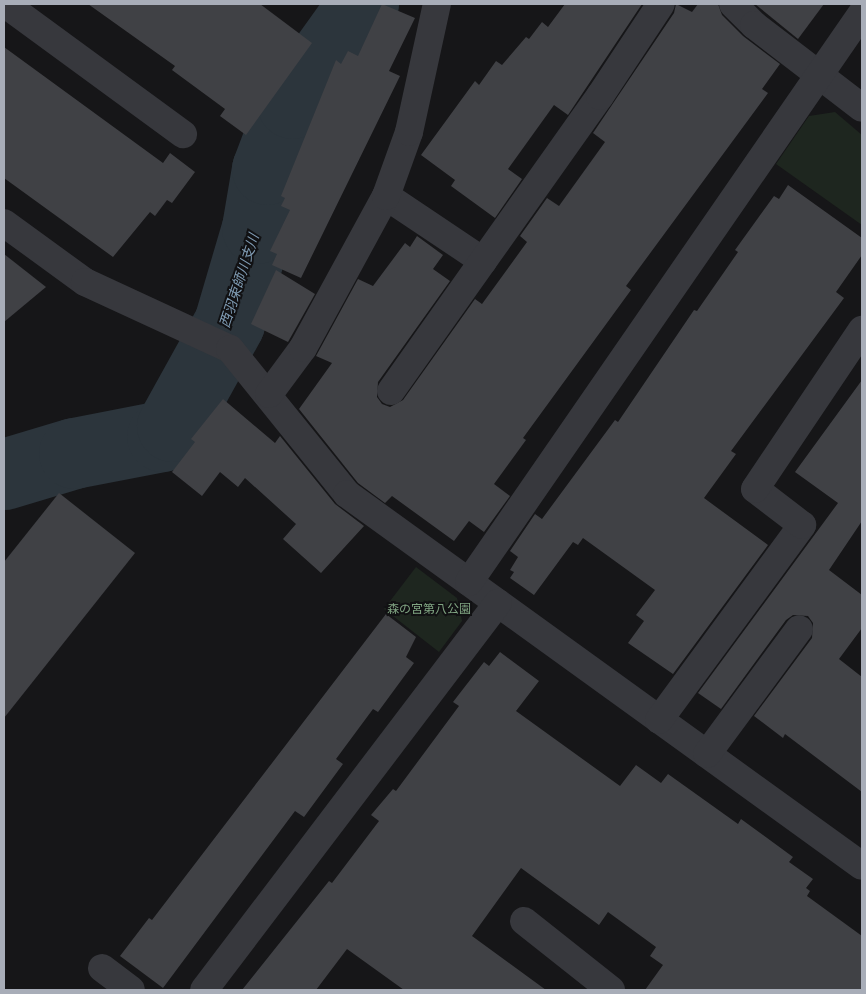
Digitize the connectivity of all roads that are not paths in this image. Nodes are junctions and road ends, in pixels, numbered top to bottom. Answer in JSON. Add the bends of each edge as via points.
{"nodes":[{"id":1,"x":437,"y":4,"type":"edge"},
{"id":2,"x":661,"y":4,"type":"edge"},
{"id":3,"x":733,"y":4,"type":"edge"},
{"id":4,"x":10,"y":11,"type":"edge"},
{"id":5,"x":862,"y":13,"type":"edge"},
{"id":6,"x":819,"y":72,"type":"junction"},
{"id":7,"x":862,"y":108,"type":"edge"},
{"id":8,"x":183,"y":134,"type":"dead end"},
{"id":9,"x":386,"y":196,"type":"junction"},
{"id":10,"x":4,"y":223,"type":"edge"},
{"id":11,"x":483,"y":261,"type":"junction"},
{"id":12,"x":862,"y":330,"type":"edge"},
{"id":13,"x":391,"y":391,"type":"dead end"},
{"id":14,"x":269,"y":394,"type":"junction"},
{"id":15,"x":469,"y":582,"type":"junction"},
{"id":16,"x":498,"y":603,"type":"junction"},
{"id":17,"x":799,"y":629,"type":"dead end"},
{"id":18,"x":660,"y":720,"type":"junction"},
{"id":19,"x":707,"y":754,"type":"junction"},
{"id":20,"x":862,"y":866,"type":"edge"},
{"id":21,"x":524,"y":921,"type":"dead end"},
{"id":22,"x":102,"y":968,"type":"dead end"},
{"id":23,"x":131,"y":990,"type":"edge"},
{"id":24,"x":204,"y":990,"type":"edge"},
{"id":25,"x":610,"y":990,"type":"edge"}],
"edges":[{"from":1,"to":9,"type":"street","via":[[409,132]]},
{"from":2,"to":11,"type":"street"},
{"from":3,"to":6,"type":"street","via":[[754,25]]},
{"from":4,"to":8,"type":"street"},
{"from":5,"to":6,"type":"street"},
{"from":6,"to":7,"type":"street"},
{"from":6,"to":15,"type":"street"},
{"from":9,"to":11,"type":"street"},
{"from":9,"to":14,"type":"street","via":[[303,348]]},
{"from":10,"to":14,"type":"street","via":[[85,282],[219,343]]},
{"from":11,"to":13,"type":"street"},
{"from":12,"to":18,"type":"street","via":[[755,489],[802,525]]},
{"from":14,"to":15,"type":"street","via":[[346,494]]},
{"from":15,"to":16,"type":"street"},
{"from":16,"to":18,"type":"street"},
{"from":16,"to":24,"type":"street"},
{"from":17,"to":19,"type":"street"},
{"from":18,"to":19,"type":"street"},
{"from":19,"to":20,"type":"street"},
{"from":21,"to":25,"type":"street"},
{"from":22,"to":23,"type":"street"}]}
